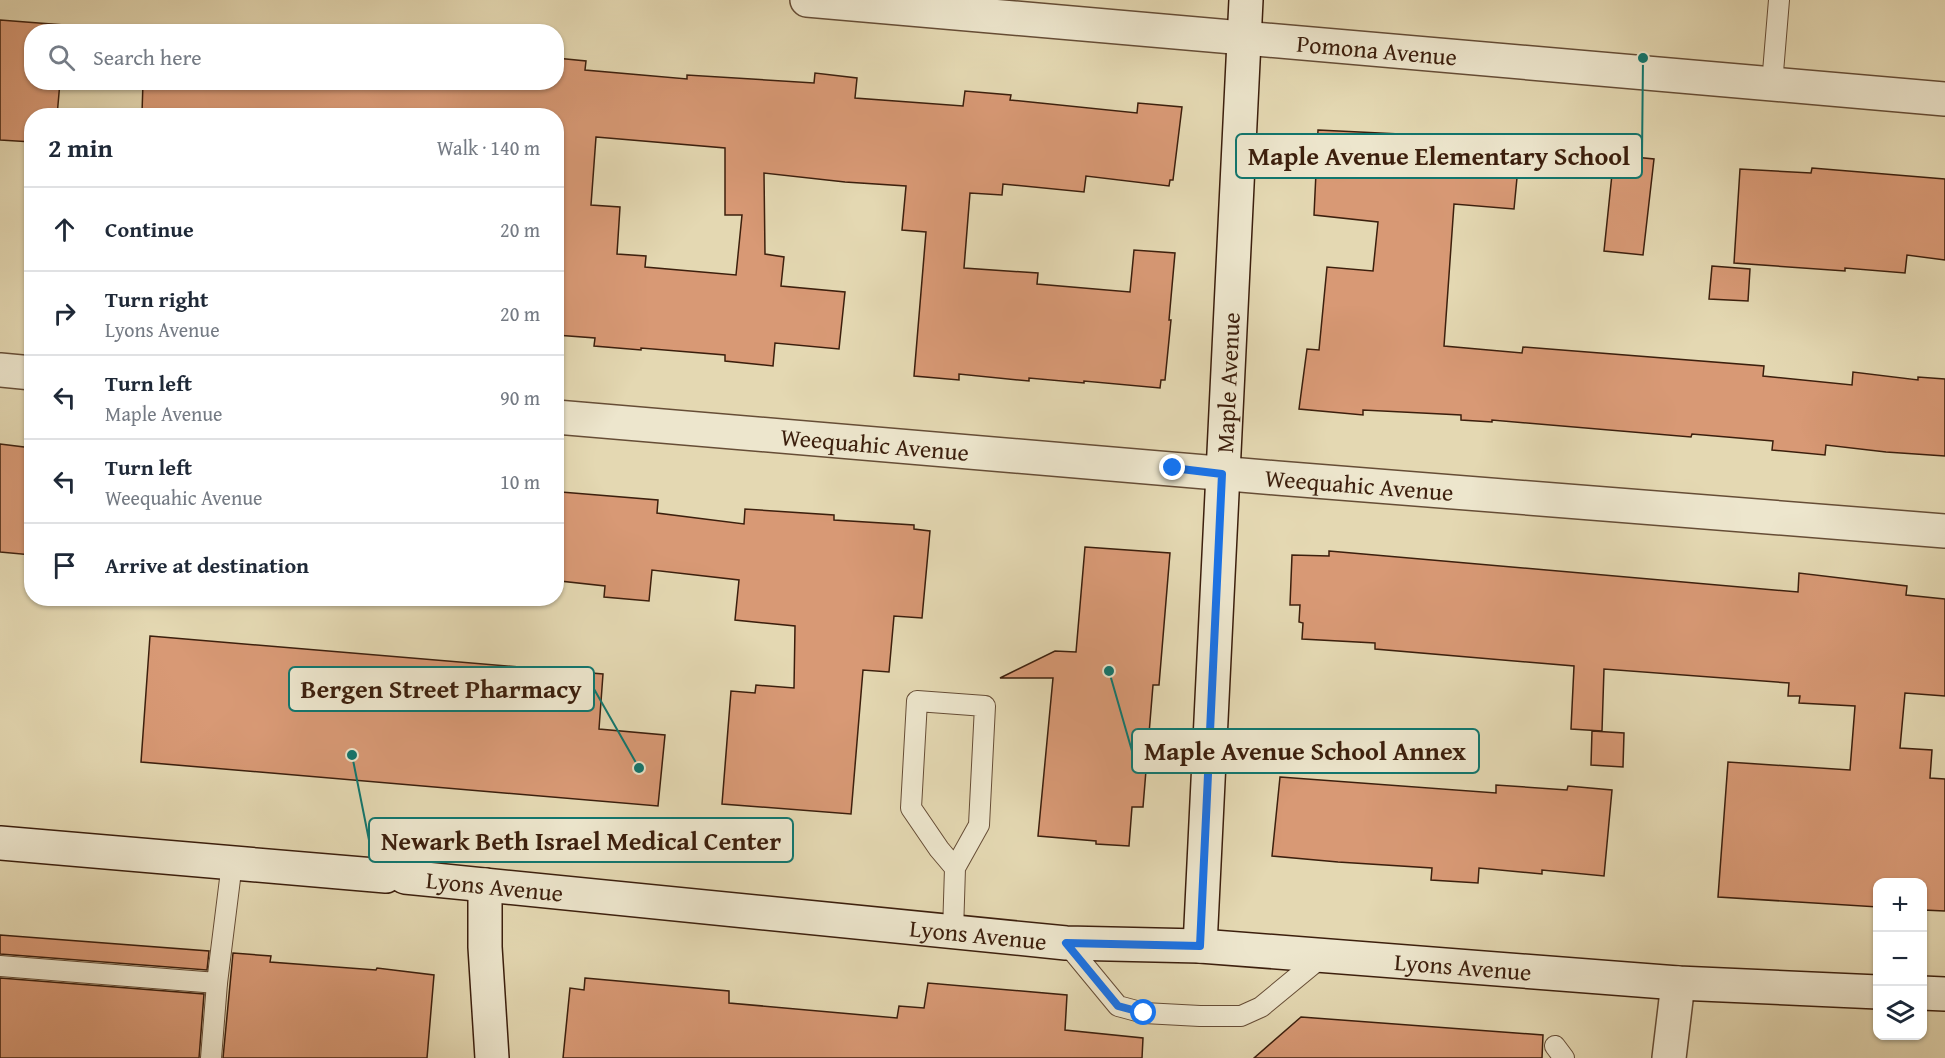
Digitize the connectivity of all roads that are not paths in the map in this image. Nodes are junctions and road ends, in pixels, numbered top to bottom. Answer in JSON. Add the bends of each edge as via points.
{"nodes":[{"id":1,"x":807,"y":0,"type":"edge"},
{"id":2,"x":1246,"y":0,"type":"edge"},
{"id":3,"x":1779,"y":0,"type":"edge"},
{"id":4,"x":1243,"y":38,"type":"junction"},
{"id":5,"x":1772,"y":84,"type":"junction"},
{"id":6,"x":1945,"y":99,"type":"edge"},
{"id":7,"x":0,"y":370,"type":"edge"},
{"id":8,"x":24,"y":372,"type":"edge"},
{"id":9,"x":564,"y":418,"type":"edge"},
{"id":10,"x":1222,"y":474,"type":"junction"},
{"id":11,"x":1945,"y":531,"type":"edge"},
{"id":12,"x":0,"y":843,"type":"edge"},
{"id":13,"x":232,"y":863,"type":"junction"},
{"id":14,"x":955,"y":868,"type":"junction"},
{"id":15,"x":485,"y":885,"type":"junction"},
{"id":16,"x":953,"y":932,"type":"junction"},
{"id":17,"x":1066,"y":943,"type":"junction"},
{"id":18,"x":1200,"y":946,"type":"junction"},
{"id":19,"x":1324,"y":955,"type":"junction"},
{"id":20,"x":0,"y":966,"type":"edge"},
{"id":21,"x":217,"y":982,"type":"junction"},
{"id":22,"x":1678,"y":983,"type":"junction"},
{"id":23,"x":1873,"y":992,"type":"edge"},
{"id":24,"x":1927,"y":993,"type":"edge"},
{"id":25,"x":1945,"y":994,"type":"edge"},
{"id":26,"x":211,"y":1058,"type":"edge"},
{"id":27,"x":492,"y":1058,"type":"edge"},
{"id":28,"x":1670,"y":1058,"type":"edge"}],
"edges":[{"from":1,"to":4,"type":"street","name":"Pomona Avenue"},
{"from":2,"to":4,"type":"street","name":"Maple Avenue"},
{"from":3,"to":5,"type":"lane"},
{"from":4,"to":5,"type":"street","name":"Pomona Avenue"},
{"from":4,"to":10,"type":"street","name":"Maple Avenue"},
{"from":5,"to":6,"type":"street","name":"Pomona Avenue"},
{"from":7,"to":8,"type":"street"},
{"from":9,"to":10,"type":"street","name":"Weequahic Avenue"},
{"from":10,"to":11,"type":"street","name":"Weequahic Avenue"},
{"from":10,"to":18,"type":"street","name":"Maple Avenue"},
{"from":12,"to":13,"type":"street","name":"Lyons Avenue"},
{"from":13,"to":15,"type":"street","name":"Lyons Avenue"},
{"from":13,"to":21,"type":"lane"},
{"from":14,"to":14,"type":"lane","via":[[979,825],[985,706],[917,701],[911,808]]},
{"from":14,"to":16,"type":"lane"},
{"from":15,"to":16,"type":"street","name":"Lyons Avenue"},
{"from":15,"to":27,"type":"street"},
{"from":16,"to":17,"type":"street","name":"Lyons Avenue"},
{"from":17,"to":18,"type":"street","name":"Lyons Avenue"},
{"from":17,"to":19,"type":"lane","via":[[1118,1006],[1144,1013],[1200,1016],[1241,1017],[1261,1007]]},
{"from":18,"to":19,"type":"street","name":"Lyons Avenue"},
{"from":19,"to":22,"type":"street","name":"Lyons Avenue"},
{"from":20,"to":21,"type":"lane"},
{"from":21,"to":26,"type":"lane"},
{"from":22,"to":23,"type":"street","name":"Lyons Avenue"},
{"from":22,"to":28,"type":"street"},
{"from":24,"to":25,"type":"street"}]}
